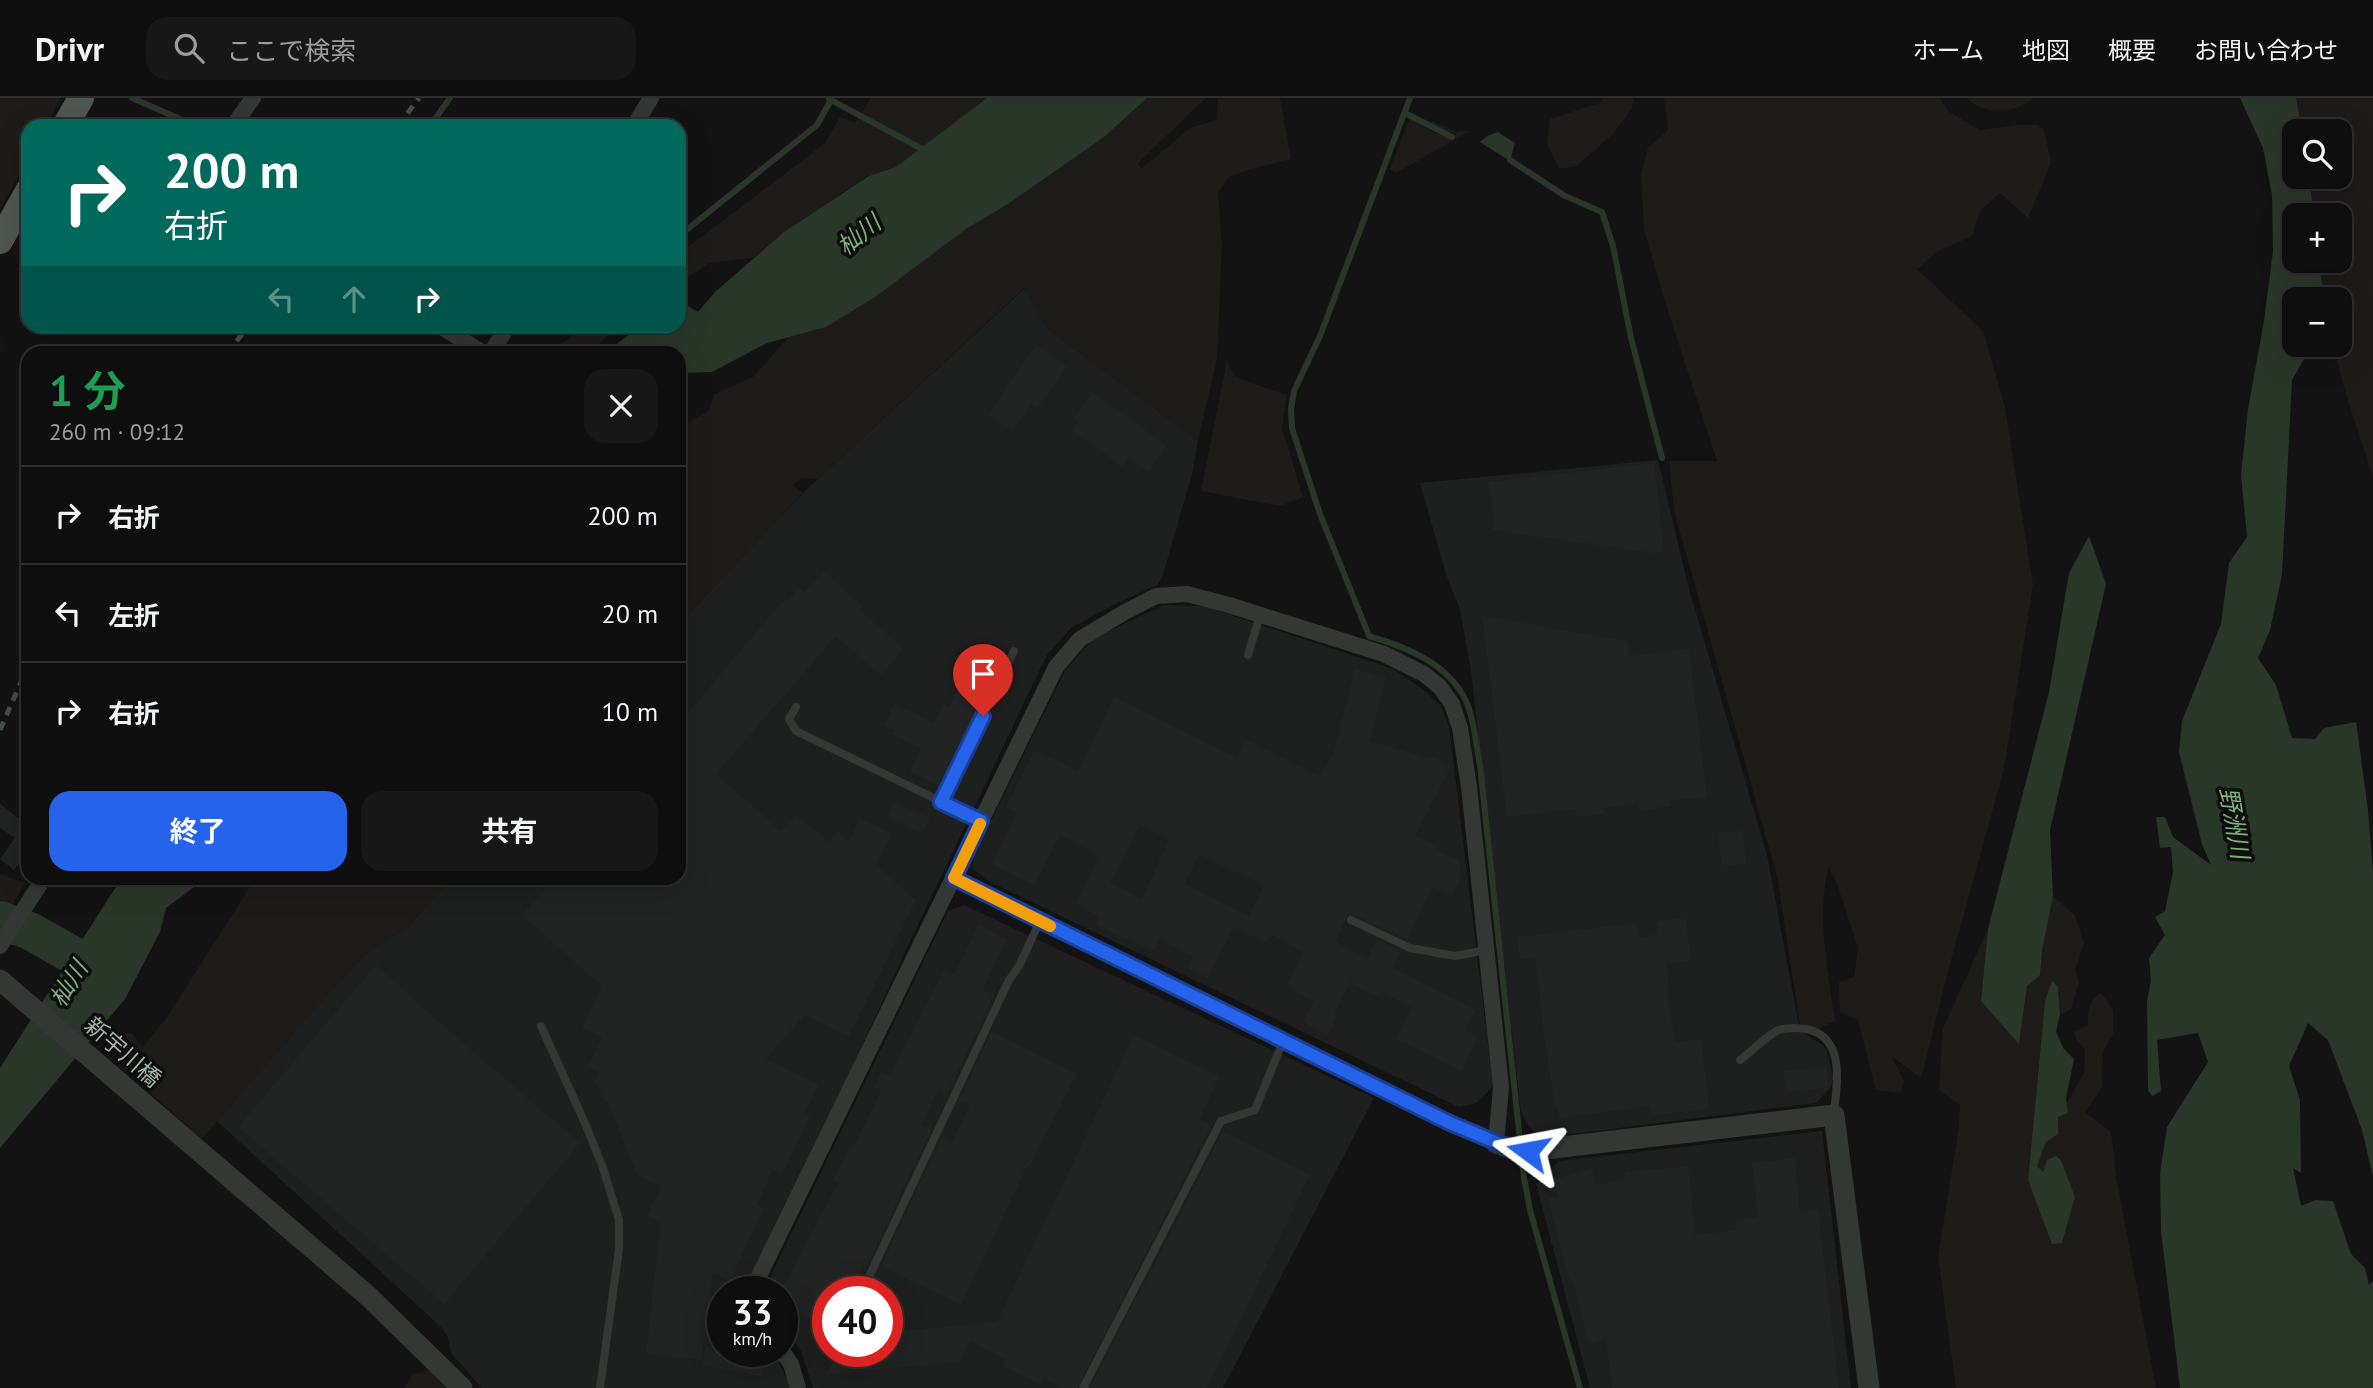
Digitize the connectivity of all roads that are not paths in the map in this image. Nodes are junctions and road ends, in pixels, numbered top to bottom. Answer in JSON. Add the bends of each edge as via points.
{"nodes":[{"id":1,"x":80,"y":98,"type":"edge"},
{"id":2,"x":253,"y":98,"type":"edge"},
{"id":3,"x":651,"y":98,"type":"edge"},
{"id":4,"x":70,"y":119,"type":"edge"},
{"id":5,"x":238,"y":119,"type":"edge"},
{"id":6,"x":638,"y":119,"type":"edge"},
{"id":7,"x":21,"y":204,"type":"edge"},
{"id":8,"x":0,"y":241,"type":"edge"},
{"id":9,"x":452,"y":333,"type":"edge"},
{"id":10,"x":474,"y":346,"type":"edge"},
{"id":11,"x":1260,"y":615,"type":"junction"},
{"id":12,"x":1014,"y":651,"type":"dead end"},
{"id":13,"x":1248,"y":655,"type":"dead end"},
{"id":14,"x":796,"y":706,"type":"dead end"},
{"id":15,"x":941,"y":802,"type":"junction"},
{"id":16,"x":981,"y":821,"type":"junction"},
{"id":17,"x":954,"y":878,"type":"junction"},
{"id":18,"x":40,"y":885,"type":"edge"},
{"id":19,"x":1351,"y":920,"type":"dead end"},
{"id":20,"x":1041,"y":921,"type":"junction"},
{"id":21,"x":2,"y":943,"type":"edge"},
{"id":22,"x":1486,"y":950,"type":"junction"},
{"id":23,"x":3,"y":983,"type":"edge"},
{"id":24,"x":541,"y":1026,"type":"dead end"},
{"id":25,"x":1283,"y":1041,"type":"junction"},
{"id":26,"x":1740,"y":1060,"type":"dead end"},
{"id":27,"x":1834,"y":1115,"type":"junction"},
{"id":28,"x":1496,"y":1143,"type":"junction"},
{"id":29,"x":761,"y":1276,"type":"edge"},
{"id":30,"x":869,"y":1276,"type":"edge"},
{"id":31,"x":792,"y":1367,"type":"edge"},
{"id":32,"x":461,"y":1388,"type":"edge"},
{"id":33,"x":600,"y":1388,"type":"edge"},
{"id":34,"x":798,"y":1388,"type":"edge"},
{"id":35,"x":1083,"y":1388,"type":"edge"},
{"id":36,"x":1869,"y":1388,"type":"edge"}],
"edges":[{"from":1,"to":4,"type":"main road"},
{"from":2,"to":5,"type":"street"},
{"from":3,"to":6,"type":"street"},
{"from":7,"to":8,"type":"main road"},
{"from":9,"to":10,"type":"street"},
{"from":11,"to":13,"type":"lane"},
{"from":11,"to":16,"type":"street","via":[[1187,594],[1156,596],[1080,639],[1056,667]]},
{"from":11,"to":22,"type":"street","via":[[1384,654],[1424,674],[1452,704],[1469,787]]},
{"from":12,"to":15,"type":"lane"},
{"from":14,"to":15,"type":"lane","via":[[789,719],[796,732]]},
{"from":15,"to":16,"type":"lane"},
{"from":16,"to":17,"type":"street"},
{"from":17,"to":20,"type":"street"},
{"from":17,"to":29,"type":"street"},
{"from":18,"to":21,"type":"street"},
{"from":19,"to":22,"type":"lane","via":[[1410,948],[1455,956]]},
{"from":20,"to":25,"type":"street"},
{"from":20,"to":30,"type":"lane"},
{"from":22,"to":28,"type":"street","via":[[1501,1087]]},
{"from":23,"to":32,"type":"street","name":"新宇川橋","via":[[368,1296]]},
{"from":24,"to":33,"type":"lane","via":[[602,1165],[619,1220]]},
{"from":25,"to":28,"type":"street"},
{"from":25,"to":35,"type":"lane","via":[[1255,1110],[1221,1121]]},
{"from":26,"to":27,"type":"lane","via":[[1778,1031],[1794,1027],[1822,1035],[1834,1050],[1838,1073]]},
{"from":27,"to":28,"type":"street","via":[[1523,1151]]},
{"from":27,"to":36,"type":"street"},
{"from":31,"to":34,"type":"street"}]}
